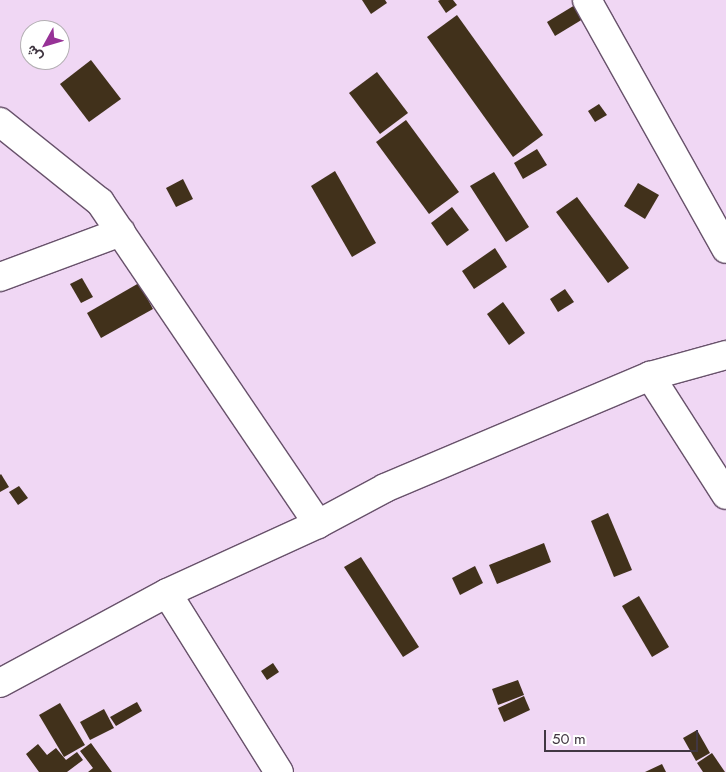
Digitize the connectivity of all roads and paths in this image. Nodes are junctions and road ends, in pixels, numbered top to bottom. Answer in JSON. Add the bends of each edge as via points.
{"nodes":[{"id":1,"x":586,"y":0,"type":"edge"},
{"id":2,"x":0,"y":122,"type":"edge"},
{"id":3,"x":121,"y":232,"type":"junction"},
{"id":4,"x":726,"y":249,"type":"edge"},
{"id":5,"x":0,"y":277,"type":"edge"},
{"id":6,"x":726,"y":355,"type":"edge"},
{"id":7,"x":650,"y":376,"type":"junction"},
{"id":8,"x":726,"y":495,"type":"edge"},
{"id":9,"x":318,"y":524,"type":"junction"},
{"id":10,"x":167,"y":593,"type":"junction"},
{"id":11,"x":0,"y":683,"type":"edge"},
{"id":12,"x":279,"y":772,"type":"edge"}],
"edges":[{"from":1,"to":4,"type":"street"},
{"from":2,"to":3,"type":"street","via":[[100,202]]},
{"from":3,"to":5,"type":"street"},
{"from":3,"to":9,"type":"street"},
{"from":6,"to":7,"type":"street"},
{"from":7,"to":8,"type":"street"},
{"from":7,"to":9,"type":"street","via":[[385,488]]},
{"from":9,"to":10,"type":"street"},
{"from":10,"to":11,"type":"street"},
{"from":10,"to":12,"type":"street"}]}
